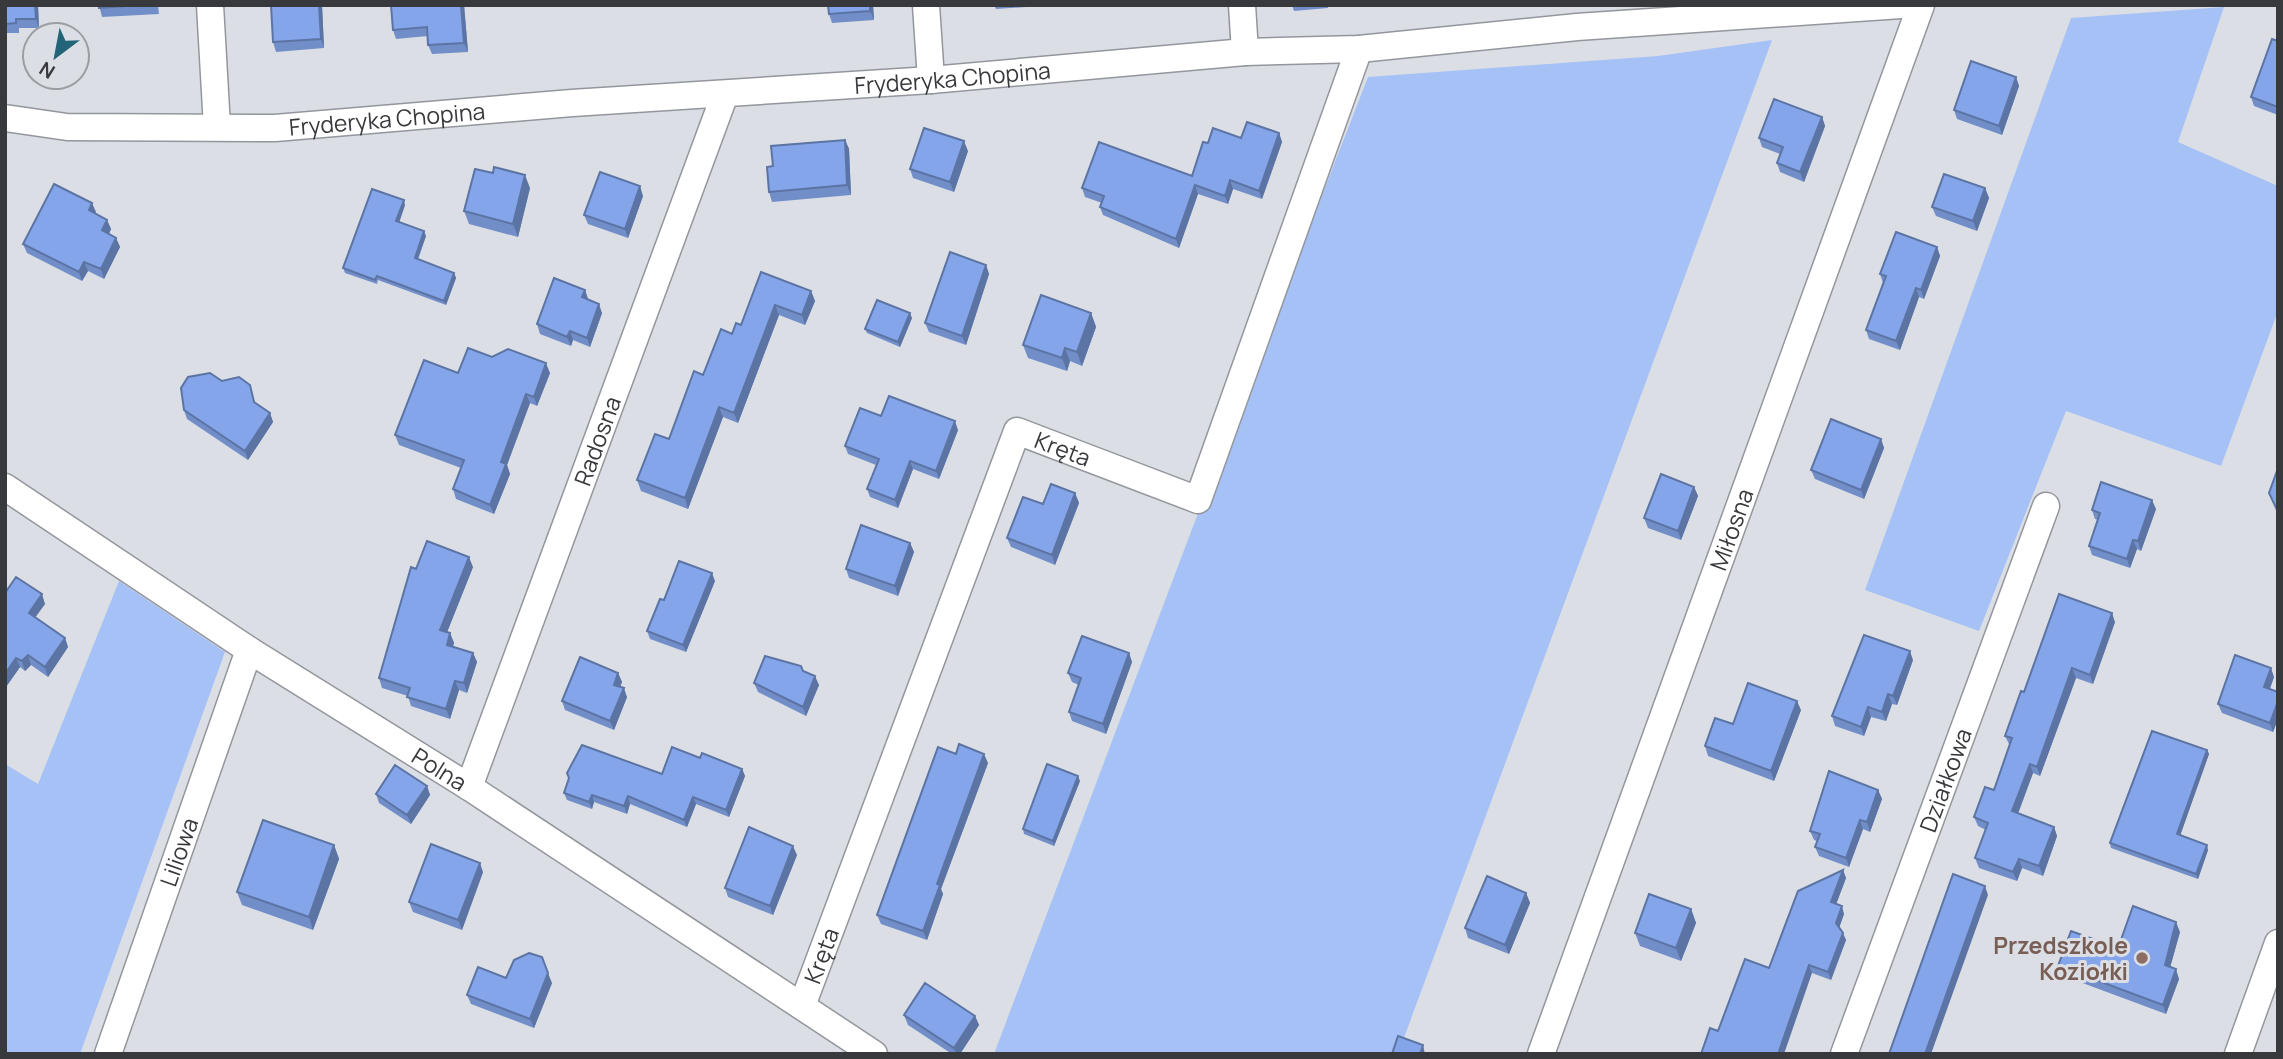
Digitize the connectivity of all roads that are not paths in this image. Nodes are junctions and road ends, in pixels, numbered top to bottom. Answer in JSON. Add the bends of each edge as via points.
{"nodes":[{"id":1,"x":210,"y":5,"type":"edge"},
{"id":2,"x":926,"y":5,"type":"edge"},
{"id":3,"x":1242,"y":5,"type":"edge"},
{"id":4,"x":1901,"y":5,"type":"edge"},
{"id":5,"x":1921,"y":5,"type":"edge"},
{"id":6,"x":1359,"y":49,"type":"junction"},
{"id":7,"x":1245,"y":52,"type":"junction"},
{"id":8,"x":931,"y":80,"type":"junction"},
{"id":9,"x":725,"y":94,"type":"junction"},
{"id":10,"x":5,"y":118,"type":"edge"},
{"id":11,"x":217,"y":127,"type":"junction"},
{"id":12,"x":5,"y":487,"type":"edge"},
{"id":13,"x":2046,"y":506,"type":"dead end"},
{"id":14,"x":249,"y":650,"type":"junction"},
{"id":15,"x":469,"y":787,"type":"junction"},
{"id":16,"x":2278,"y":943,"type":"edge"},
{"id":17,"x":802,"y":1006,"type":"junction"},
{"id":18,"x":108,"y":1054,"type":"edge"},
{"id":19,"x":874,"y":1054,"type":"edge"},
{"id":20,"x":1541,"y":1054,"type":"edge"},
{"id":21,"x":1844,"y":1054,"type":"edge"},
{"id":22,"x":2238,"y":1054,"type":"edge"}],
"edges":[{"from":1,"to":11,"type":"street"},
{"from":2,"to":8,"type":"street"},
{"from":3,"to":7,"type":"street"},
{"from":4,"to":6,"type":"street","name":"Fryderyka Chopina","via":[[1577,27]]},
{"from":5,"to":20,"type":"street","name":"Miłosna"},
{"from":6,"to":7,"type":"street","name":"Fryderyka Chopina"},
{"from":6,"to":17,"type":"street","name":"Kręta","via":[[1198,500],[1017,431]]},
{"from":7,"to":8,"type":"street","name":"Fryderyka Chopina"},
{"from":8,"to":9,"type":"street","name":"Fryderyka Chopina"},
{"from":9,"to":11,"type":"street","name":"Fryderyka Chopina","via":[[275,128]]},
{"from":9,"to":15,"type":"street","name":"Radosna"},
{"from":10,"to":11,"type":"street","name":"Fryderyka Chopina","via":[[67,127]]},
{"from":12,"to":14,"type":"street","name":"Polna"},
{"from":13,"to":21,"type":"street","name":"Działkowa"},
{"from":14,"to":15,"type":"street","name":"Polna"},
{"from":14,"to":18,"type":"street","name":"Liliowa"},
{"from":15,"to":17,"type":"street","name":"Polna"},
{"from":16,"to":22,"type":"street"},
{"from":17,"to":19,"type":"street","name":"Polna"}]}
